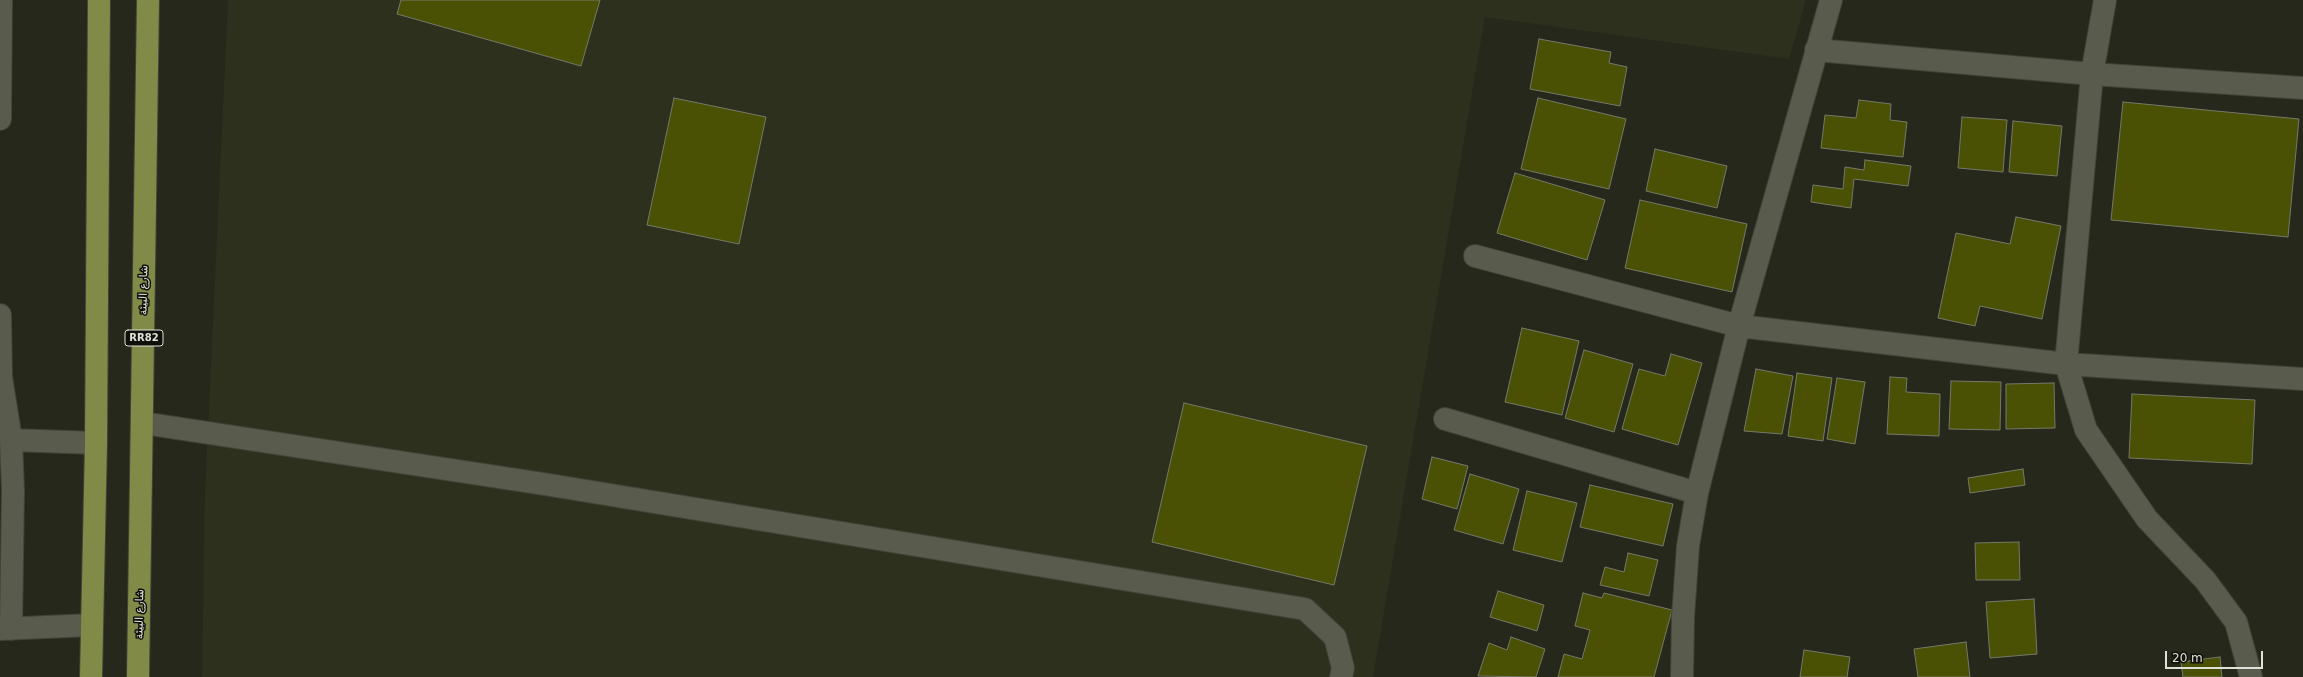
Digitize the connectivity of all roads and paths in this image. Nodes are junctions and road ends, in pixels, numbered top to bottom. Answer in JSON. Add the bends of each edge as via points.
{"nodes":[{"id":1,"x":1,"y":0,"type":"edge"},
{"id":2,"x":99,"y":0,"type":"edge"},
{"id":3,"x":148,"y":0,"type":"edge"},
{"id":4,"x":1831,"y":0,"type":"edge"},
{"id":5,"x":2105,"y":0,"type":"edge"},
{"id":6,"x":1816,"y":50,"type":"junction"},
{"id":7,"x":2092,"y":74,"type":"junction"},
{"id":8,"x":2303,"y":88,"type":"edge"},
{"id":9,"x":0,"y":119,"type":"edge"},
{"id":10,"x":1475,"y":256,"type":"dead end"},
{"id":11,"x":0,"y":315,"type":"edge"},
{"id":12,"x":1739,"y":326,"type":"junction"},
{"id":13,"x":2066,"y":364,"type":"junction"},
{"id":14,"x":2303,"y":379,"type":"edge"},
{"id":15,"x":1445,"y":419,"type":"dead end"},
{"id":16,"x":143,"y":424,"type":"junction"},
{"id":17,"x":11,"y":440,"type":"junction"},
{"id":18,"x":96,"y":443,"type":"junction"},
{"id":19,"x":1697,"y":493,"type":"junction"},
{"id":20,"x":92,"y":626,"type":"junction"},
{"id":21,"x":6,"y":629,"type":"edge"},
{"id":22,"x":91,"y":677,"type":"edge"},
{"id":23,"x":138,"y":677,"type":"edge"},
{"id":24,"x":1341,"y":677,"type":"edge"},
{"id":25,"x":1682,"y":677,"type":"edge"},
{"id":26,"x":2251,"y":677,"type":"edge"}],
"edges":[{"from":1,"to":9,"type":"street"},
{"from":2,"to":18,"type":"highway"},
{"from":3,"to":16,"type":"highway","name":"شارع البيئة","number":"RR82"},
{"from":4,"to":6,"type":"street"},
{"from":5,"to":7,"type":"street"},
{"from":6,"to":7,"type":"street"},
{"from":6,"to":12,"type":"street"},
{"from":7,"to":8,"type":"street"},
{"from":7,"to":13,"type":"street"},
{"from":10,"to":12,"type":"street"},
{"from":11,"to":17,"type":"street","via":[[1,377]]},
{"from":12,"to":13,"type":"street"},
{"from":12,"to":19,"type":"street"},
{"from":13,"to":14,"type":"street"},
{"from":13,"to":26,"type":"street","via":[[2086,430],[2148,519],[2205,580],[2236,622]]},
{"from":15,"to":19,"type":"street"},
{"from":16,"to":23,"type":"highway","name":"شارع البيئة","number":"RR82"},
{"from":16,"to":24,"type":"street","via":[[544,484],[1305,609],[1335,637],[1342,668]]},
{"from":17,"to":18,"type":"street"},
{"from":17,"to":21,"type":"street","via":[[13,490]]},
{"from":18,"to":20,"type":"highway"},
{"from":19,"to":25,"type":"street","via":[[1688,546]]},
{"from":20,"to":21,"type":"street"},
{"from":20,"to":22,"type":"highway"}]}
